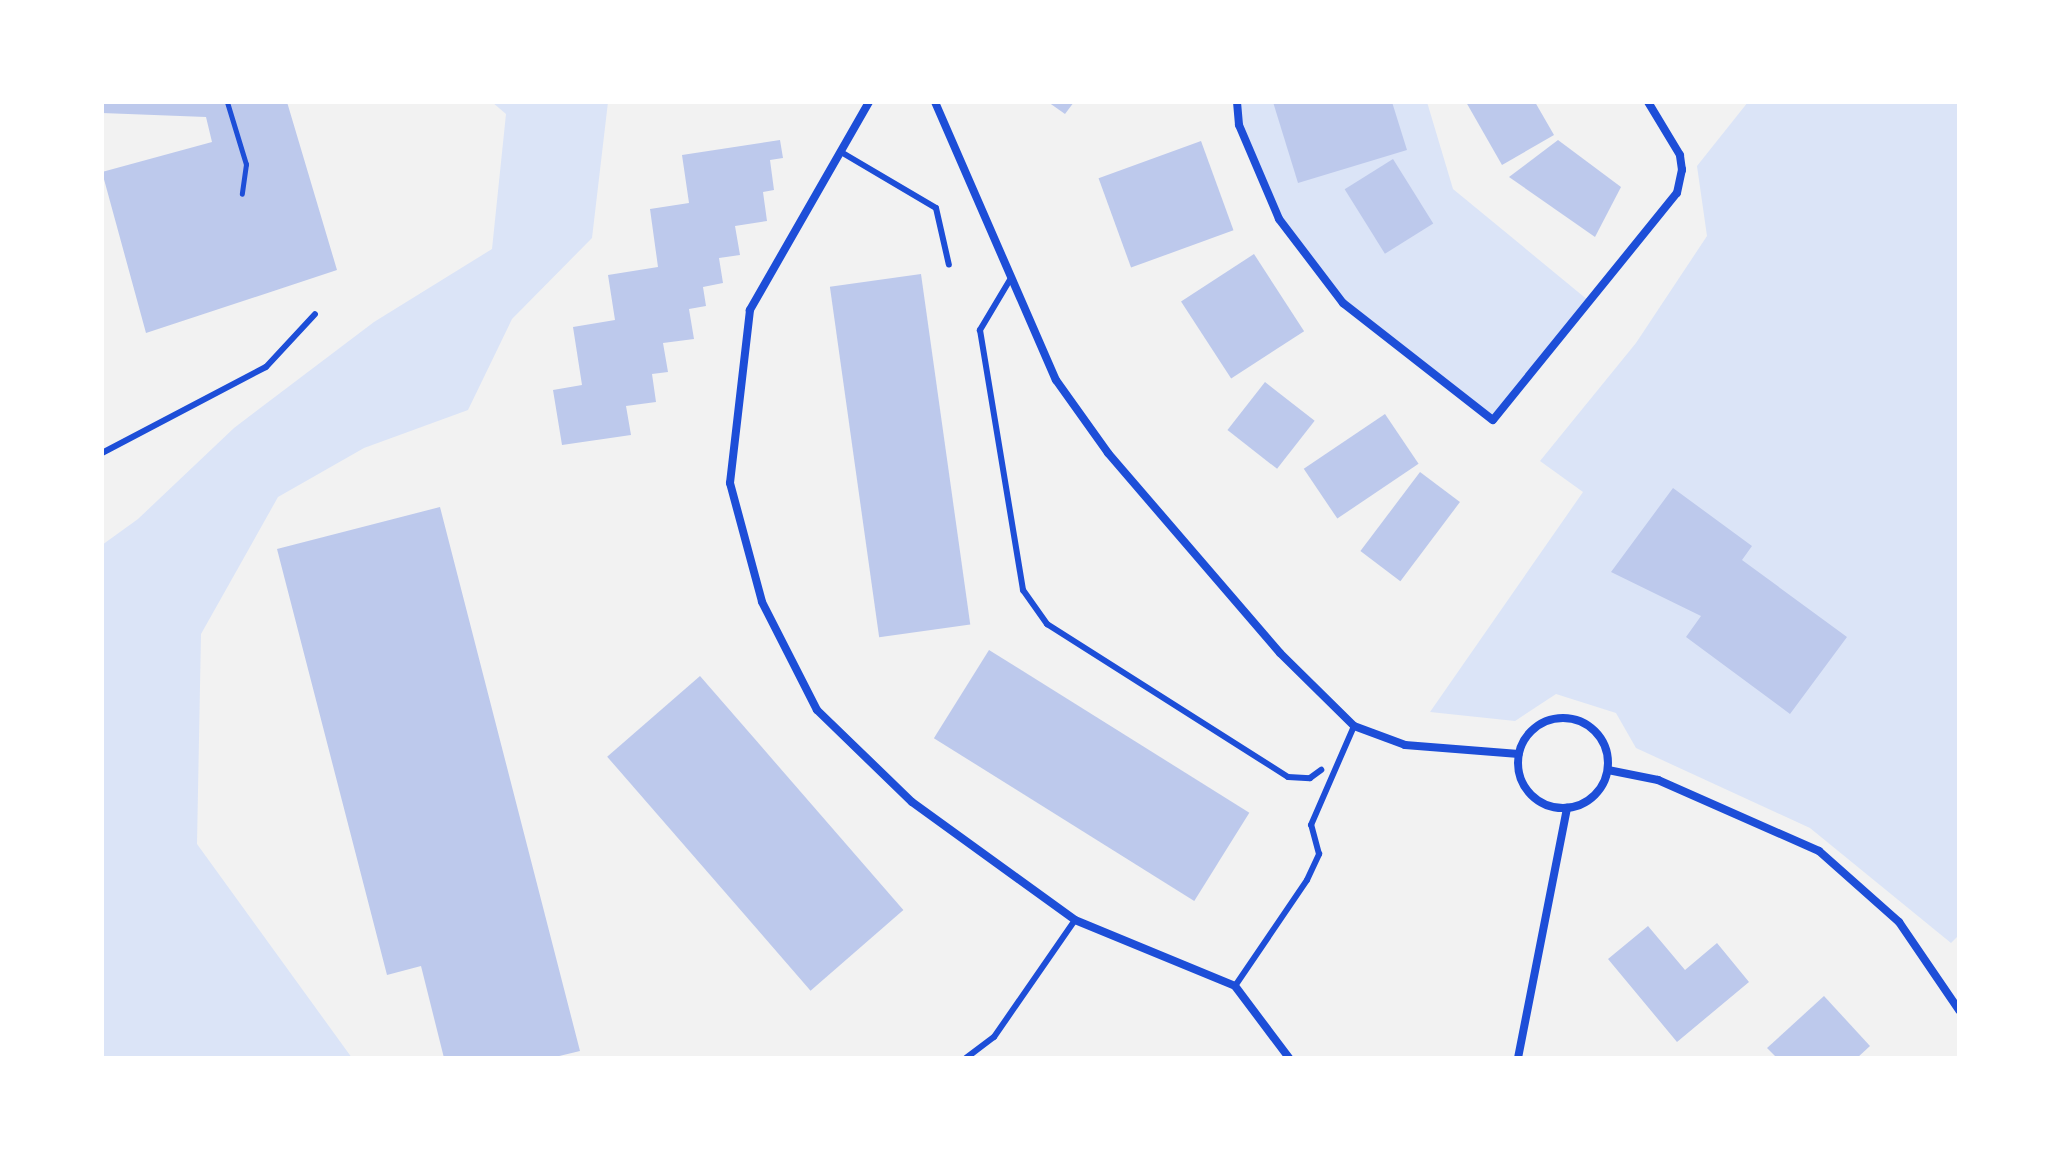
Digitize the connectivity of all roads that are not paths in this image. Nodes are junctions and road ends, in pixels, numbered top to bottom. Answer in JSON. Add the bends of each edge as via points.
{"nodes":[{"id":1,"x":869,"y":102,"type":"edge"},
{"id":2,"x":935,"y":102,"type":"edge"},
{"id":3,"x":1237,"y":102,"type":"edge"},
{"id":4,"x":1648,"y":102,"type":"edge"},
{"id":5,"x":841,"y":152,"type":"junction"},
{"id":6,"x":949,"y":265,"type":"dead end"},
{"id":7,"x":1011,"y":278,"type":"junction"},
{"id":8,"x":315,"y":314,"type":"dead end"},
{"id":9,"x":102,"y":453,"type":"edge"},
{"id":10,"x":1354,"y":726,"type":"junction"},
{"id":11,"x":1519,"y":754,"type":"junction"},
{"id":12,"x":1321,"y":770,"type":"dead end"},
{"id":13,"x":1608,"y":770,"type":"junction"},
{"id":14,"x":1567,"y":808,"type":"junction"},
{"id":15,"x":1075,"y":920,"type":"junction"},
{"id":16,"x":1235,"y":986,"type":"junction"},
{"id":17,"x":1959,"y":1010,"type":"edge"},
{"id":18,"x":966,"y":1058,"type":"edge"},
{"id":19,"x":1289,"y":1058,"type":"edge"},
{"id":20,"x":1518,"y":1058,"type":"edge"}],
"edges":[{"from":1,"to":5,"type":"street"},
{"from":2,"to":7,"type":"street"},
{"from":3,"to":4,"type":"street","via":[[1239,125],[1279,219],[1343,303],[1493,420],[1677,193],[1680,155]]},
{"from":5,"to":6,"type":"lane","via":[[936,208]]},
{"from":5,"to":15,"type":"street","via":[[750,310],[730,483],[762,602],[817,710],[912,802]]},
{"from":7,"to":10,"type":"street","via":[[1056,380],[1108,453],[1280,653]]},
{"from":7,"to":12,"type":"lane","via":[[980,330],[1023,590],[1047,624],[1288,777],[1310,778]]},
{"from":8,"to":9,"type":"lane","via":[[266,367]]},
{"from":10,"to":11,"type":"street","via":[[1405,745]]},
{"from":10,"to":16,"type":"lane","via":[[1311,825],[1319,854]]},
{"from":11,"to":13,"type":"street","via":[[1540,724],[1577,720],[1589,725],[1605,745]]},
{"from":11,"to":14,"type":"street","via":[[1518,771],[1530,793],[1550,807]]},
{"from":13,"to":14,"type":"street","via":[[1594,796]]},
{"from":13,"to":17,"type":"street","via":[[1658,780],[1819,851],[1899,922]]},
{"from":14,"to":20,"type":"street"},
{"from":15,"to":16,"type":"street"},
{"from":15,"to":18,"type":"lane","via":[[994,1037]]},
{"from":16,"to":19,"type":"street"}]}
